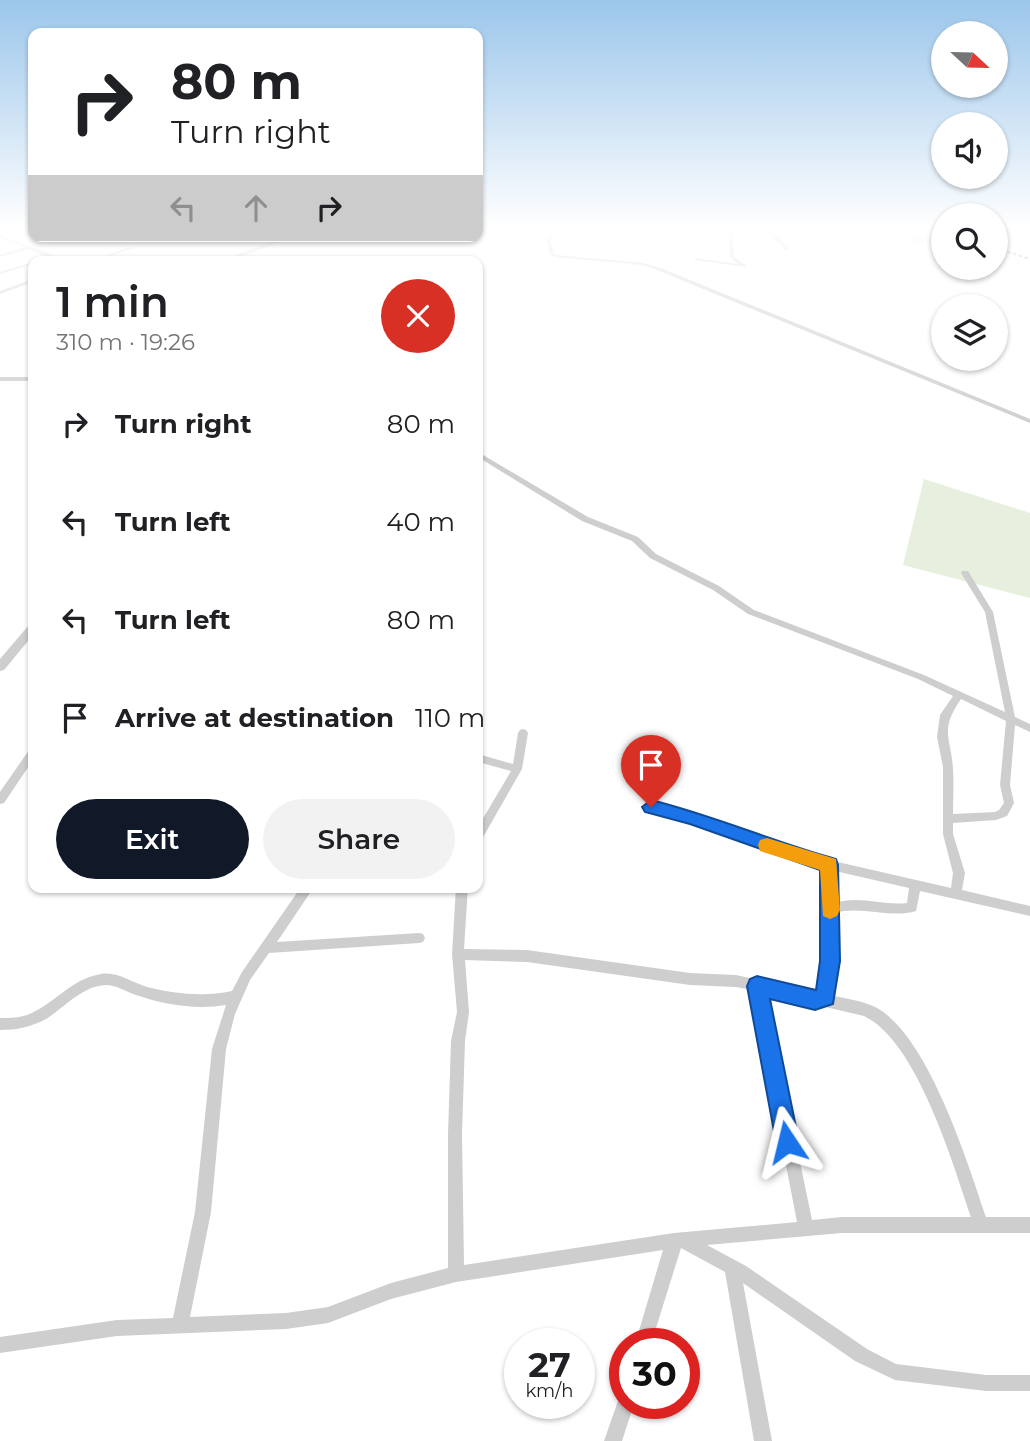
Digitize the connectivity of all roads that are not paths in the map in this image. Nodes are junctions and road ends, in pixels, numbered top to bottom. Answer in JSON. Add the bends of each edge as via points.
{"nodes":[{"id":1,"x":720,"y":293,"type":"edge"},
{"id":2,"x":0,"y":379,"type":"edge"},
{"id":3,"x":28,"y":379,"type":"edge"},
{"id":4,"x":1030,"y":421,"type":"edge"},
{"id":5,"x":483,"y":457,"type":"edge"},
{"id":6,"x":965,"y":573,"type":"dead end"},
{"id":7,"x":28,"y":634,"type":"edge"},
{"id":8,"x":0,"y":667,"type":"edge"},
{"id":9,"x":958,"y":696,"type":"junction"},
{"id":10,"x":1011,"y":719,"type":"junction"},
{"id":11,"x":1030,"y":728,"type":"edge"},
{"id":12,"x":523,"y":733,"type":"dead end"},
{"id":13,"x":483,"y":759,"type":"edge"},
{"id":14,"x":28,"y":760,"type":"edge"},
{"id":15,"x":517,"y":769,"type":"junction"},
{"id":16,"x":0,"y":800,"type":"edge"},
{"id":17,"x":651,"y":807,"type":"dead end"},
{"id":18,"x":947,"y":819,"type":"junction"},
{"id":19,"x":483,"y":827,"type":"edge"},
{"id":20,"x":829,"y":865,"type":"junction"},
{"id":21,"x":915,"y":884,"type":"junction"},
{"id":22,"x":304,"y":893,"type":"edge"},
{"id":23,"x":463,"y":893,"type":"edge"},
{"id":24,"x":956,"y":894,"type":"junction"},
{"id":25,"x":830,"y":910,"type":"junction"},
{"id":26,"x":1030,"y":911,"type":"edge"},
{"id":27,"x":419,"y":938,"type":"dead end"},
{"id":28,"x":266,"y":948,"type":"junction"},
{"id":29,"x":458,"y":954,"type":"junction"},
{"id":30,"x":757,"y":986,"type":"junction"},
{"id":31,"x":236,"y":997,"type":"junction"},
{"id":32,"x":823,"y":1000,"type":"junction"},
{"id":33,"x":0,"y":1024,"type":"edge"},
{"id":34,"x":980,"y":1223,"type":"junction"},
{"id":35,"x":1030,"y":1224,"type":"edge"},
{"id":36,"x":806,"y":1227,"type":"junction"},
{"id":37,"x":678,"y":1240,"type":"junction"},
{"id":38,"x":732,"y":1268,"type":"junction"},
{"id":39,"x":456,"y":1275,"type":"junction"},
{"id":40,"x":180,"y":1325,"type":"junction"},
{"id":41,"x":648,"y":1328,"type":"edge"},
{"id":42,"x":0,"y":1345,"type":"edge"},
{"id":43,"x":1030,"y":1383,"type":"edge"},
{"id":44,"x":620,"y":1419,"type":"edge"},
{"id":45,"x":613,"y":1441,"type":"edge"},
{"id":46,"x":763,"y":1441,"type":"edge"}],
"edges":[{"from":1,"to":4,"type":"street"},
{"from":2,"to":3,"type":"street"},
{"from":5,"to":9,"type":"street","via":[[585,519],[635,540],[653,556],[716,588],[741,608],[921,677]]},
{"from":6,"to":10,"type":"street","via":[[989,612]]},
{"from":7,"to":8,"type":"street"},
{"from":9,"to":10,"type":"street"},
{"from":9,"to":18,"type":"street","via":[[942,724],[948,767]]},
{"from":10,"to":11,"type":"street"},
{"from":10,"to":18,"type":"street","via":[[1007,808],[996,816]]},
{"from":12,"to":15,"type":"street"},
{"from":13,"to":15,"type":"street"},
{"from":14,"to":16,"type":"street"},
{"from":15,"to":19,"type":"street"},
{"from":17,"to":20,"type":"street"},
{"from":18,"to":24,"type":"street","via":[[959,873]]},
{"from":20,"to":21,"type":"street"},
{"from":20,"to":25,"type":"street"},
{"from":21,"to":24,"type":"street"},
{"from":21,"to":25,"type":"street","via":[[912,907],[853,904]]},
{"from":22,"to":28,"type":"street"},
{"from":23,"to":29,"type":"street"},
{"from":24,"to":26,"type":"street"},
{"from":25,"to":32,"type":"street","via":[[830,961]]},
{"from":27,"to":28,"type":"street"},
{"from":28,"to":31,"type":"street"},
{"from":29,"to":30,"type":"street","via":[[527,956]]},
{"from":29,"to":39,"type":"street","via":[[463,1012],[455,1134]]},
{"from":30,"to":32,"type":"street"},
{"from":30,"to":36,"type":"street"},
{"from":31,"to":33,"type":"street","via":[[216,1002],[181,998],[148,993],[108,978],[88,983],[19,1026]]},
{"from":31,"to":40,"type":"street","via":[[219,1049],[203,1212]]},
{"from":32,"to":34,"type":"street","via":[[877,1016],[902,1043],[946,1127]]},
{"from":34,"to":35,"type":"street"},
{"from":34,"to":36,"type":"street"},
{"from":36,"to":37,"type":"street"},
{"from":37,"to":38,"type":"street"},
{"from":37,"to":39,"type":"street"},
{"from":37,"to":41,"type":"street"},
{"from":38,"to":43,"type":"street","via":[[895,1373]]},
{"from":38,"to":46,"type":"street"},
{"from":39,"to":40,"type":"street","via":[[391,1291],[328,1315]]},
{"from":40,"to":42,"type":"street","via":[[117,1328]]},
{"from":44,"to":45,"type":"street"}]}
